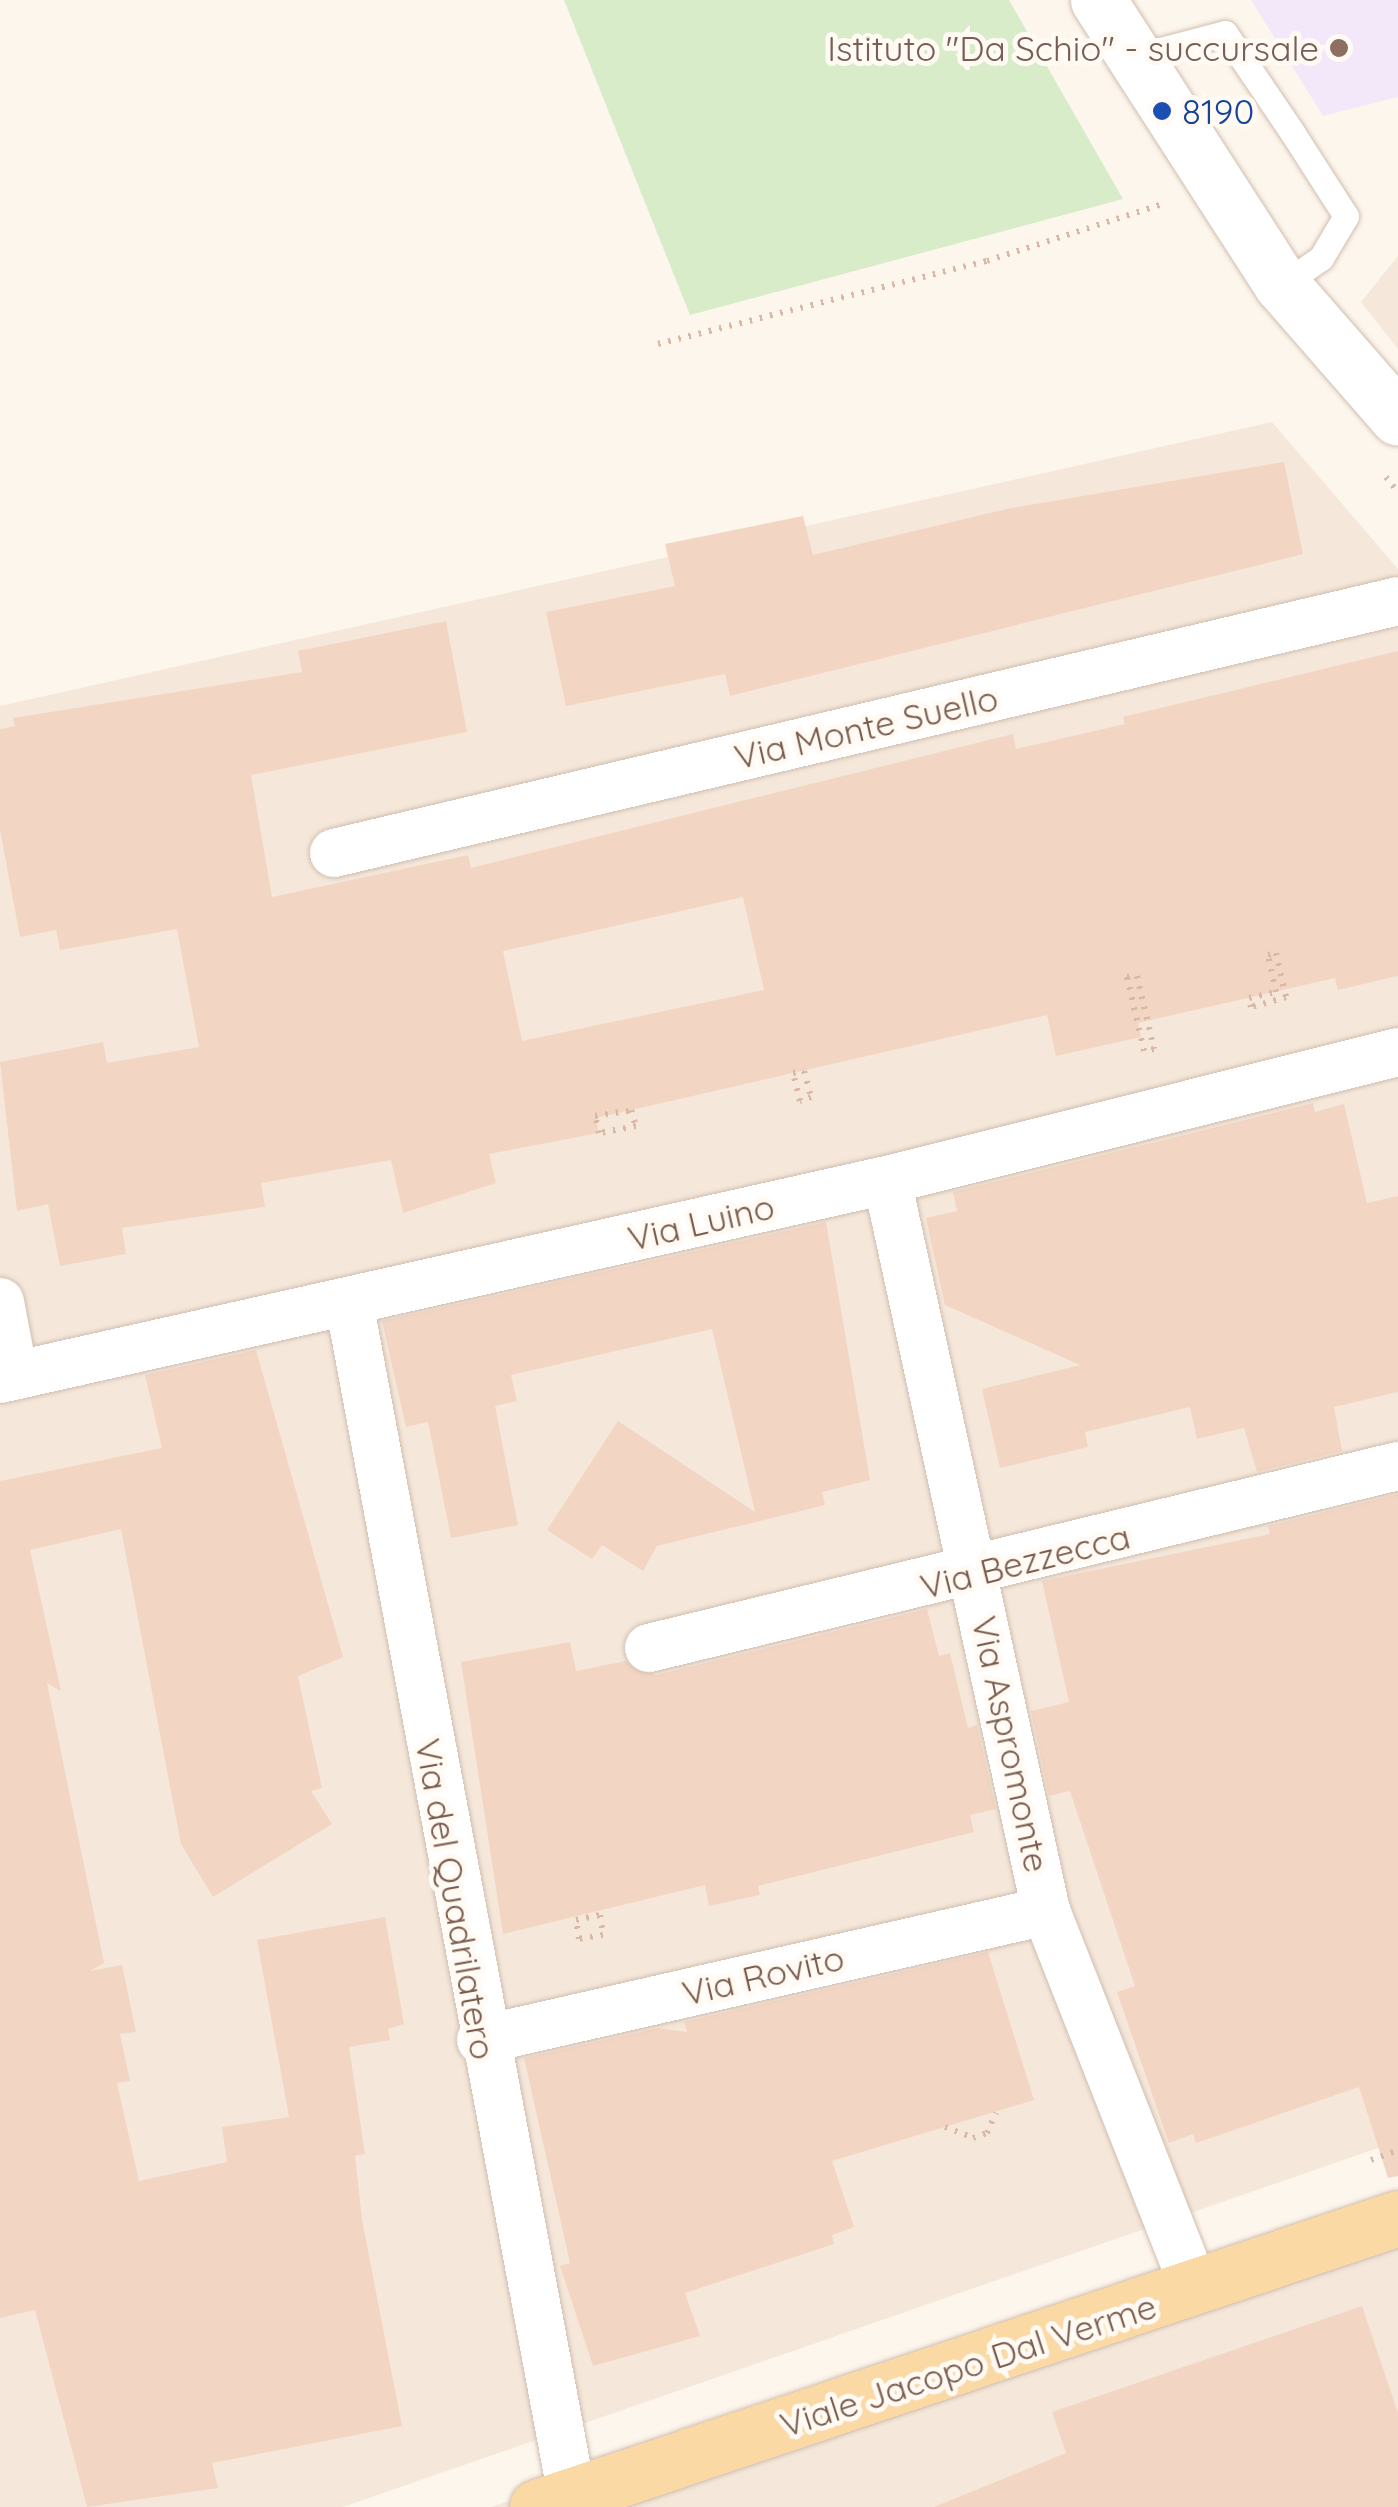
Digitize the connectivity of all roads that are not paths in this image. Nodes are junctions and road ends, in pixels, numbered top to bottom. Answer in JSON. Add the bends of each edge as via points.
{"nodes":[{"id":1,"x":1098,"y":0,"type":"edge"},
{"id":2,"x":1130,"y":58,"type":"junction"},
{"id":3,"x":1282,"y":285,"type":"junction"},
{"id":4,"x":1398,"y":418,"type":"edge"},
{"id":5,"x":1398,"y":600,"type":"edge"},
{"id":6,"x":334,"y":853,"type":"dead end"},
{"id":7,"x":1398,"y":1052,"type":"edge"},
{"id":8,"x":888,"y":1180,"type":"junction"},
{"id":9,"x":0,"y":1302,"type":"edge"},
{"id":10,"x":349,"y":1302,"type":"junction"},
{"id":11,"x":7,"y":1377,"type":"edge"},
{"id":12,"x":1398,"y":1466,"type":"edge"},
{"id":13,"x":976,"y":1575,"type":"junction"},
{"id":14,"x":649,"y":1648,"type":"dead end"},
{"id":15,"x":1046,"y":1911,"type":"junction"},
{"id":16,"x":481,"y":2040,"type":"junction"},
{"id":17,"x":1398,"y":2218,"type":"edge"},
{"id":18,"x":1195,"y":2290,"type":"junction"},
{"id":19,"x":561,"y":2503,"type":"edge"}],
"edges":[{"from":1,"to":2,"type":"main road"},
{"from":2,"to":3,"type":"main road"},
{"from":2,"to":3,"type":"lane","via":[[1225,32],[1292,132],[1346,216],[1320,258]]},
{"from":3,"to":4,"type":"main road"},
{"from":5,"to":6,"type":"street","name":"Via Monte Suello"},
{"from":7,"to":8,"type":"street","name":"Via Luino"},
{"from":8,"to":10,"type":"street","name":"Via Luino"},
{"from":8,"to":13,"type":"street","name":"Via Aspromonte"},
{"from":9,"to":11,"type":"street"},
{"from":10,"to":11,"type":"street","name":"Via Luino"},
{"from":10,"to":16,"type":"street","name":"Via del Quadrilatero"},
{"from":12,"to":13,"type":"street","name":"Via Bezzecca"},
{"from":13,"to":14,"type":"street","name":"Via Bezzecca"},
{"from":13,"to":15,"type":"street","name":"Via Aspromonte"},
{"from":15,"to":16,"type":"street","name":"Via Rovito"},
{"from":15,"to":18,"type":"street","name":"Via Aspromonte"},
{"from":16,"to":19,"type":"street","name":"Via del Quadrilatero"},
{"from":17,"to":18,"type":"main road","name":"Viale Jacopo Dal Verme"},
{"from":18,"to":19,"type":"main road","name":"Viale Jacopo Dal Verme"}]}
